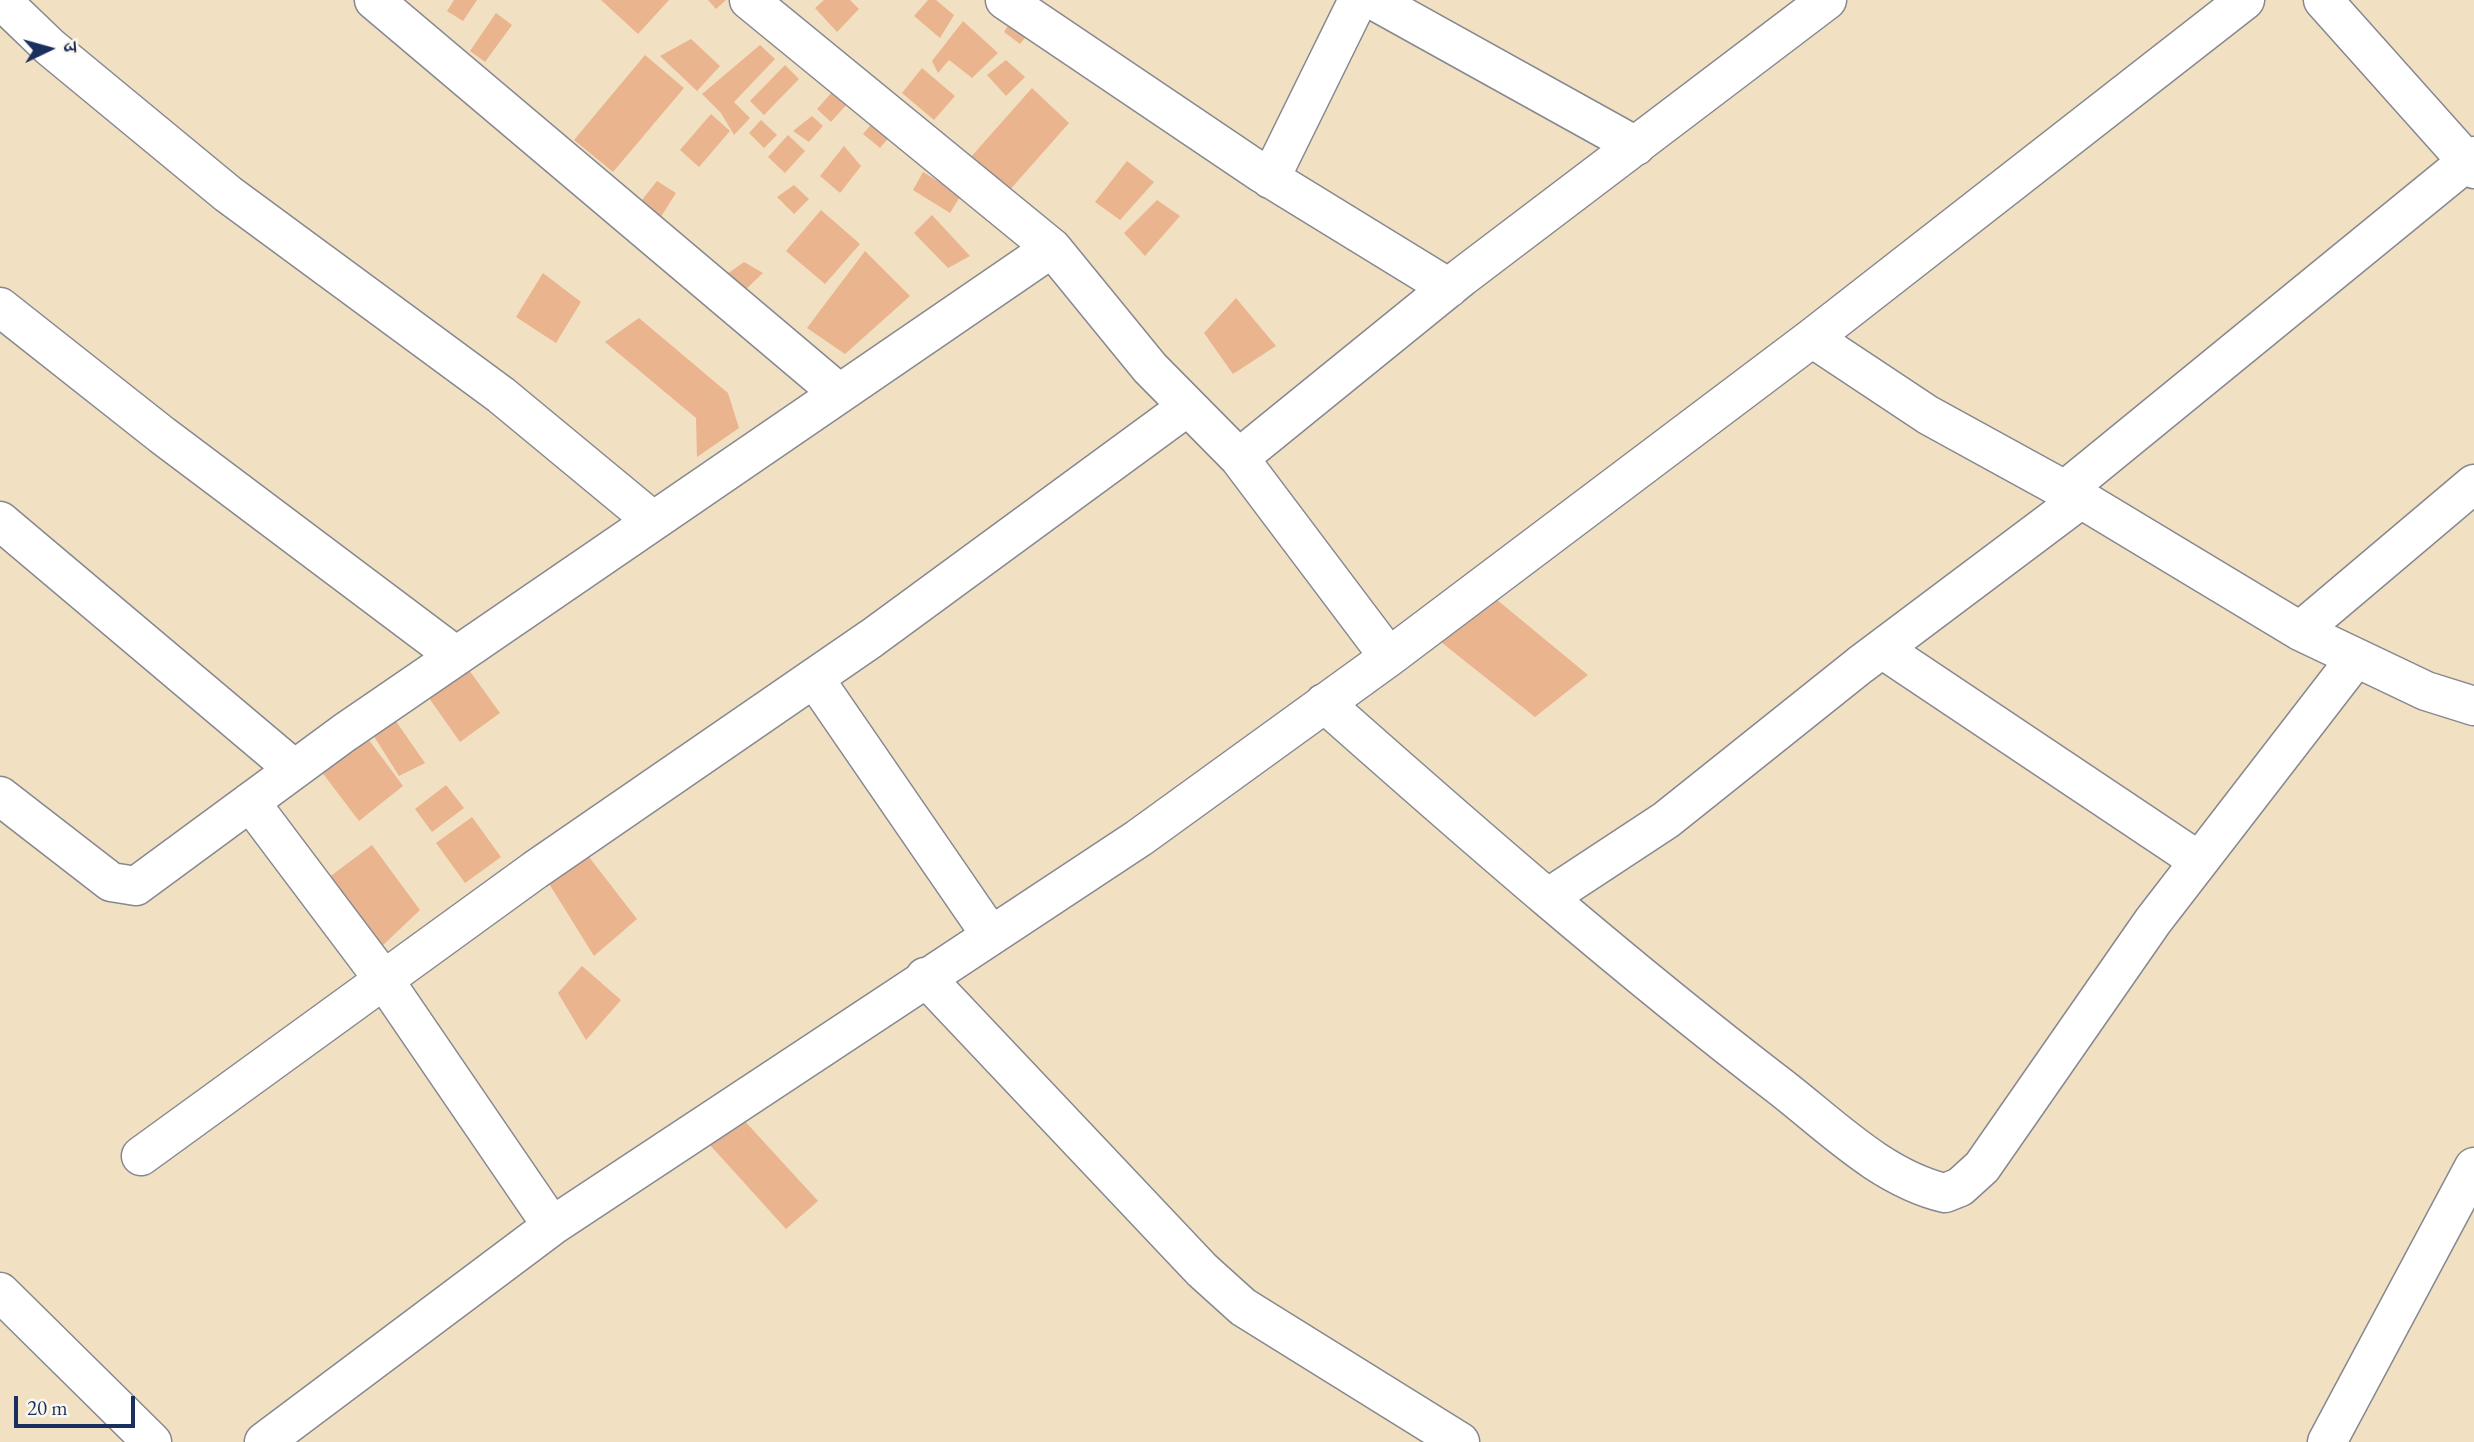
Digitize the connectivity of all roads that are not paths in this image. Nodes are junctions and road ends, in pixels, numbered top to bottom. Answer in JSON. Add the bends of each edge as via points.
{"nodes":[{"id":1,"x":1,"y":0,"type":"edge"},
{"id":2,"x":374,"y":0,"type":"edge"},
{"id":3,"x":749,"y":0,"type":"edge"},
{"id":4,"x":1005,"y":0,"type":"edge"},
{"id":5,"x":1358,"y":0,"type":"edge"},
{"id":6,"x":1373,"y":0,"type":"edge"},
{"id":7,"x":1827,"y":0,"type":"edge"},
{"id":8,"x":2245,"y":0,"type":"edge"},
{"id":9,"x":2323,"y":0,"type":"edge"},
{"id":10,"x":1636,"y":146,"type":"junction"},
{"id":11,"x":2472,"y":162,"type":"edge"},
{"id":12,"x":1270,"y":179,"type":"junction"},
{"id":13,"x":1052,"y":248,"type":"junction"},
{"id":14,"x":1449,"y":288,"type":"junction"},
{"id":15,"x":0,"y":307,"type":"edge"},
{"id":16,"x":1812,"y":338,"type":"junction"},
{"id":17,"x":839,"y":393,"type":"junction"},
{"id":18,"x":1187,"y":407,"type":"junction"},
{"id":19,"x":1239,"y":458,"type":"junction"},
{"id":20,"x":2474,"y":484,"type":"edge"},
{"id":21,"x":2073,"y":495,"type":"junction"},
{"id":22,"x":652,"y":520,"type":"junction"},
{"id":23,"x":0,"y":521,"type":"edge"},
{"id":24,"x":2300,"y":631,"type":"junction"},
{"id":25,"x":1882,"y":649,"type":"junction"},
{"id":26,"x":456,"y":656,"type":"junction"},
{"id":27,"x":1388,"y":657,"type":"junction"},
{"id":28,"x":2356,"y":657,"type":"junction"},
{"id":29,"x":814,"y":678,"type":"junction"},
{"id":30,"x":1324,"y":703,"type":"junction"},
{"id":31,"x":2474,"y":706,"type":"edge"},
{"id":32,"x":294,"y":769,"type":"junction"},
{"id":33,"x":0,"y":796,"type":"edge"},
{"id":34,"x":250,"y":802,"type":"junction"},
{"id":35,"x":2199,"y":861,"type":"junction"},
{"id":36,"x":1549,"y":897,"type":"junction"},
{"id":37,"x":990,"y":934,"type":"junction"},
{"id":38,"x":925,"y":976,"type":"junction"},
{"id":39,"x":384,"y":980,"type":"junction"},
{"id":40,"x":141,"y":1156,"type":"dead end"},
{"id":41,"x":2474,"y":1167,"type":"edge"},
{"id":42,"x":552,"y":1226,"type":"junction"},
{"id":43,"x":0,"y":1292,"type":"edge"},
{"id":44,"x":152,"y":1442,"type":"edge"},
{"id":45,"x":264,"y":1442,"type":"edge"},
{"id":46,"x":1460,"y":1442,"type":"edge"},
{"id":47,"x":2327,"y":1442,"type":"edge"}],
"edges":[{"from":1,"to":22,"type":"street","via":[[50,47],[229,194],[501,395]]},
{"from":2,"to":17,"type":"street"},
{"from":3,"to":13,"type":"street"},
{"from":4,"to":12,"type":"street"},
{"from":5,"to":12,"type":"street"},
{"from":6,"to":10,"type":"street"},
{"from":7,"to":10,"type":"street"},
{"from":8,"to":16,"type":"street"},
{"from":9,"to":11,"type":"street"},
{"from":10,"to":14,"type":"street"},
{"from":11,"to":21,"type":"street"},
{"from":12,"to":14,"type":"street"},
{"from":13,"to":17,"type":"street"},
{"from":13,"to":18,"type":"street"},
{"from":14,"to":19,"type":"street"},
{"from":15,"to":26,"type":"street"},
{"from":16,"to":21,"type":"street","via":[[1928,415]]},
{"from":16,"to":27,"type":"street"},
{"from":17,"to":22,"type":"street"},
{"from":18,"to":19,"type":"street"},
{"from":18,"to":29,"type":"street"},
{"from":19,"to":27,"type":"street"},
{"from":20,"to":24,"type":"street"},
{"from":21,"to":24,"type":"street"},
{"from":21,"to":25,"type":"street"},
{"from":22,"to":26,"type":"street"},
{"from":23,"to":32,"type":"street"},
{"from":24,"to":28,"type":"street"},
{"from":25,"to":35,"type":"street"},
{"from":25,"to":36,"type":"street","via":[[1667,820]]},
{"from":26,"to":32,"type":"street"},
{"from":27,"to":30,"type":"street"},
{"from":28,"to":31,"type":"street","via":[[2426,691]]},
{"from":28,"to":35,"type":"street"},
{"from":29,"to":37,"type":"street"},
{"from":29,"to":39,"type":"street"},
{"from":30,"to":36,"type":"street"},
{"from":30,"to":37,"type":"street","via":[[1139,838]]},
{"from":32,"to":34,"type":"street"},
{"from":33,"to":34,"type":"street","via":[[111,882],[136,886]]},
{"from":34,"to":39,"type":"street"},
{"from":35,"to":36,"type":"street","via":[[1982,1167],[1960,1187],[1945,1193],[1896,1176],[1728,1046]]},
{"from":37,"to":38,"type":"street"},
{"from":38,"to":42,"type":"street"},
{"from":38,"to":46,"type":"street","via":[[1202,1270],[1243,1307]]},
{"from":39,"to":40,"type":"street"},
{"from":39,"to":42,"type":"street"},
{"from":41,"to":47,"type":"street"},
{"from":42,"to":45,"type":"street"},
{"from":43,"to":44,"type":"street"}]}
